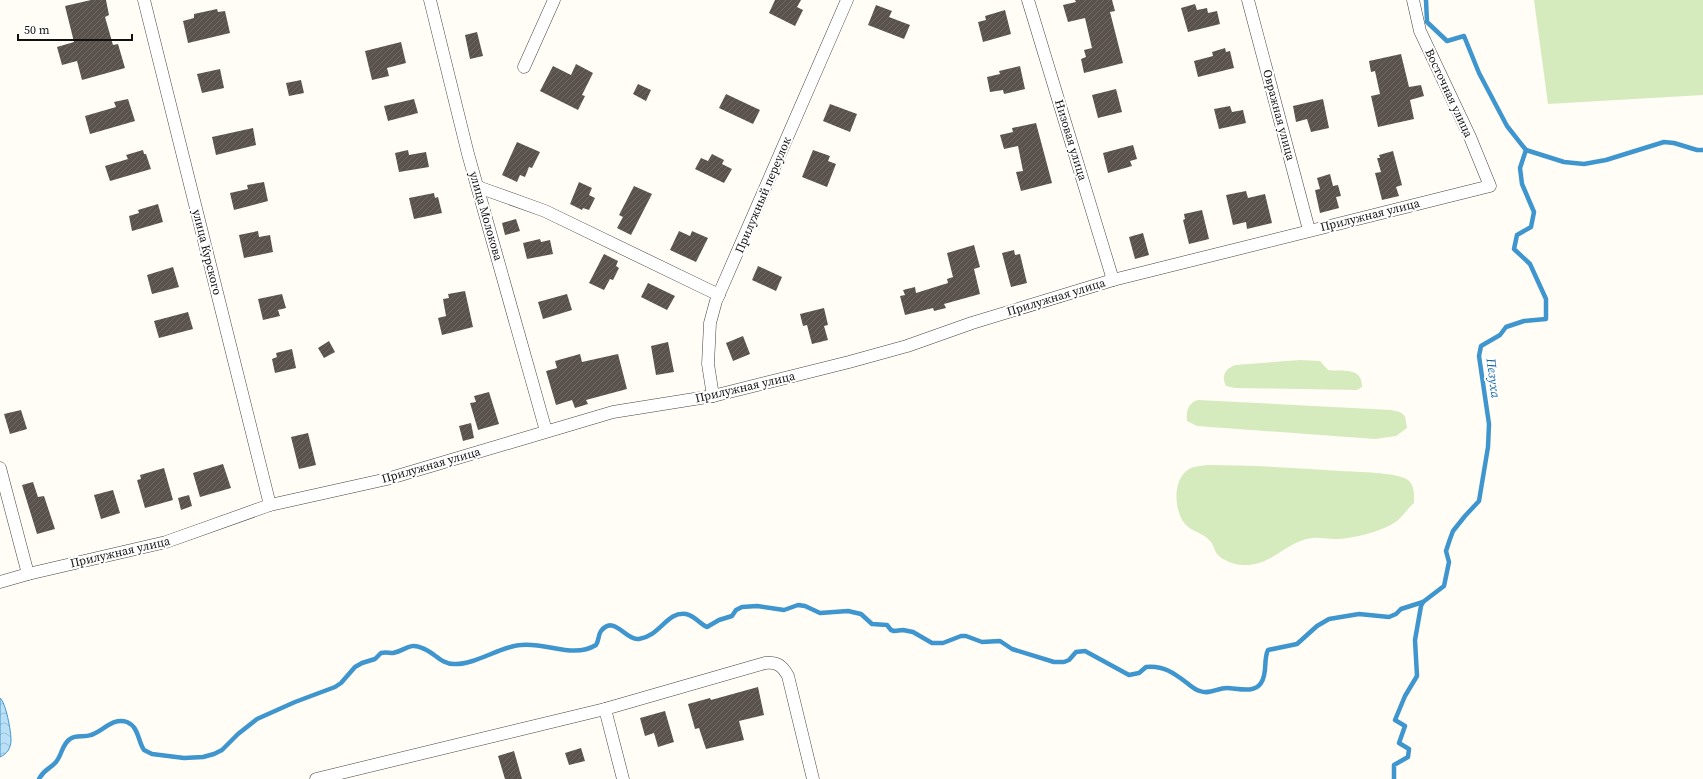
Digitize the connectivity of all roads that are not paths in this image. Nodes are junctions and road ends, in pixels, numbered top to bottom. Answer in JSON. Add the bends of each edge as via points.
{"nodes":[{"id":1,"x":144,"y":0,"type":"edge"},
{"id":2,"x":430,"y":0,"type":"edge"},
{"id":3,"x":554,"y":0,"type":"edge"},
{"id":4,"x":847,"y":0,"type":"edge"},
{"id":5,"x":1028,"y":0,"type":"edge"},
{"id":6,"x":1248,"y":0,"type":"edge"},
{"id":7,"x":1413,"y":0,"type":"edge"},
{"id":8,"x":524,"y":67,"type":"dead end"},
{"id":9,"x":1490,"y":186,"type":"joint"},
{"id":10,"x":478,"y":187,"type":"junction"},
{"id":11,"x":1309,"y":230,"type":"junction"},
{"id":12,"x":1113,"y":280,"type":"junction"},
{"id":13,"x":719,"y":295,"type":"junction"},
{"id":14,"x":713,"y":396,"type":"junction"},
{"id":15,"x":546,"y":431,"type":"junction"},
{"id":16,"x":0,"y":468,"type":"edge"},
{"id":17,"x":270,"y":504,"type":"junction"},
{"id":18,"x":28,"y":574,"type":"junction"},
{"id":19,"x":0,"y":582,"type":"edge"},
{"id":20,"x":605,"y":709,"type":"junction"},
{"id":21,"x":338,"y":776,"type":"edge"},
{"id":22,"x":316,"y":779,"type":"edge"},
{"id":23,"x":624,"y":779,"type":"edge"},
{"id":24,"x":813,"y":779,"type":"edge"}],
"edges":[{"from":1,"to":17,"type":"street","name":"улица Курского"},
{"from":2,"to":10,"type":"street","name":"улица Молокова"},
{"from":3,"to":8,"type":"street"},
{"from":4,"to":13,"type":"street","name":"Прилужный переулок"},
{"from":5,"to":12,"type":"street","name":"Низовая улица"},
{"from":6,"to":11,"type":"street","name":"Овражная улица"},
{"from":7,"to":9,"type":"street","name":"Восточная улица","via":[[1420,31]]},
{"from":9,"to":11,"type":"street","name":"Прилужная улица"},
{"from":10,"to":13,"type":"street","via":[[544,211]]},
{"from":10,"to":15,"type":"street","name":"улица Молокова"},
{"from":11,"to":12,"type":"street","name":"Прилужная улица"},
{"from":12,"to":14,"type":"street","name":"Прилужная улица","via":[[972,323],[907,346]]},
{"from":13,"to":14,"type":"street","name":"Прилужный переулок","via":[[710,323],[708,364]]},
{"from":14,"to":15,"type":"street","name":"Прилужная улица","via":[[613,412]]},
{"from":15,"to":17,"type":"street","name":"Прилужная улица","via":[[387,479]]},
{"from":16,"to":18,"type":"street"},
{"from":17,"to":18,"type":"street","name":"Прилужная улица","via":[[166,542]]},
{"from":18,"to":19,"type":"street","name":"Прилужная улица"},
{"from":20,"to":21,"type":"street"},
{"from":20,"to":23,"type":"street"},
{"from":20,"to":24,"type":"street","via":[[775,662],[784,667],[788,676]]},
{"from":21,"to":22,"type":"street"}]}
